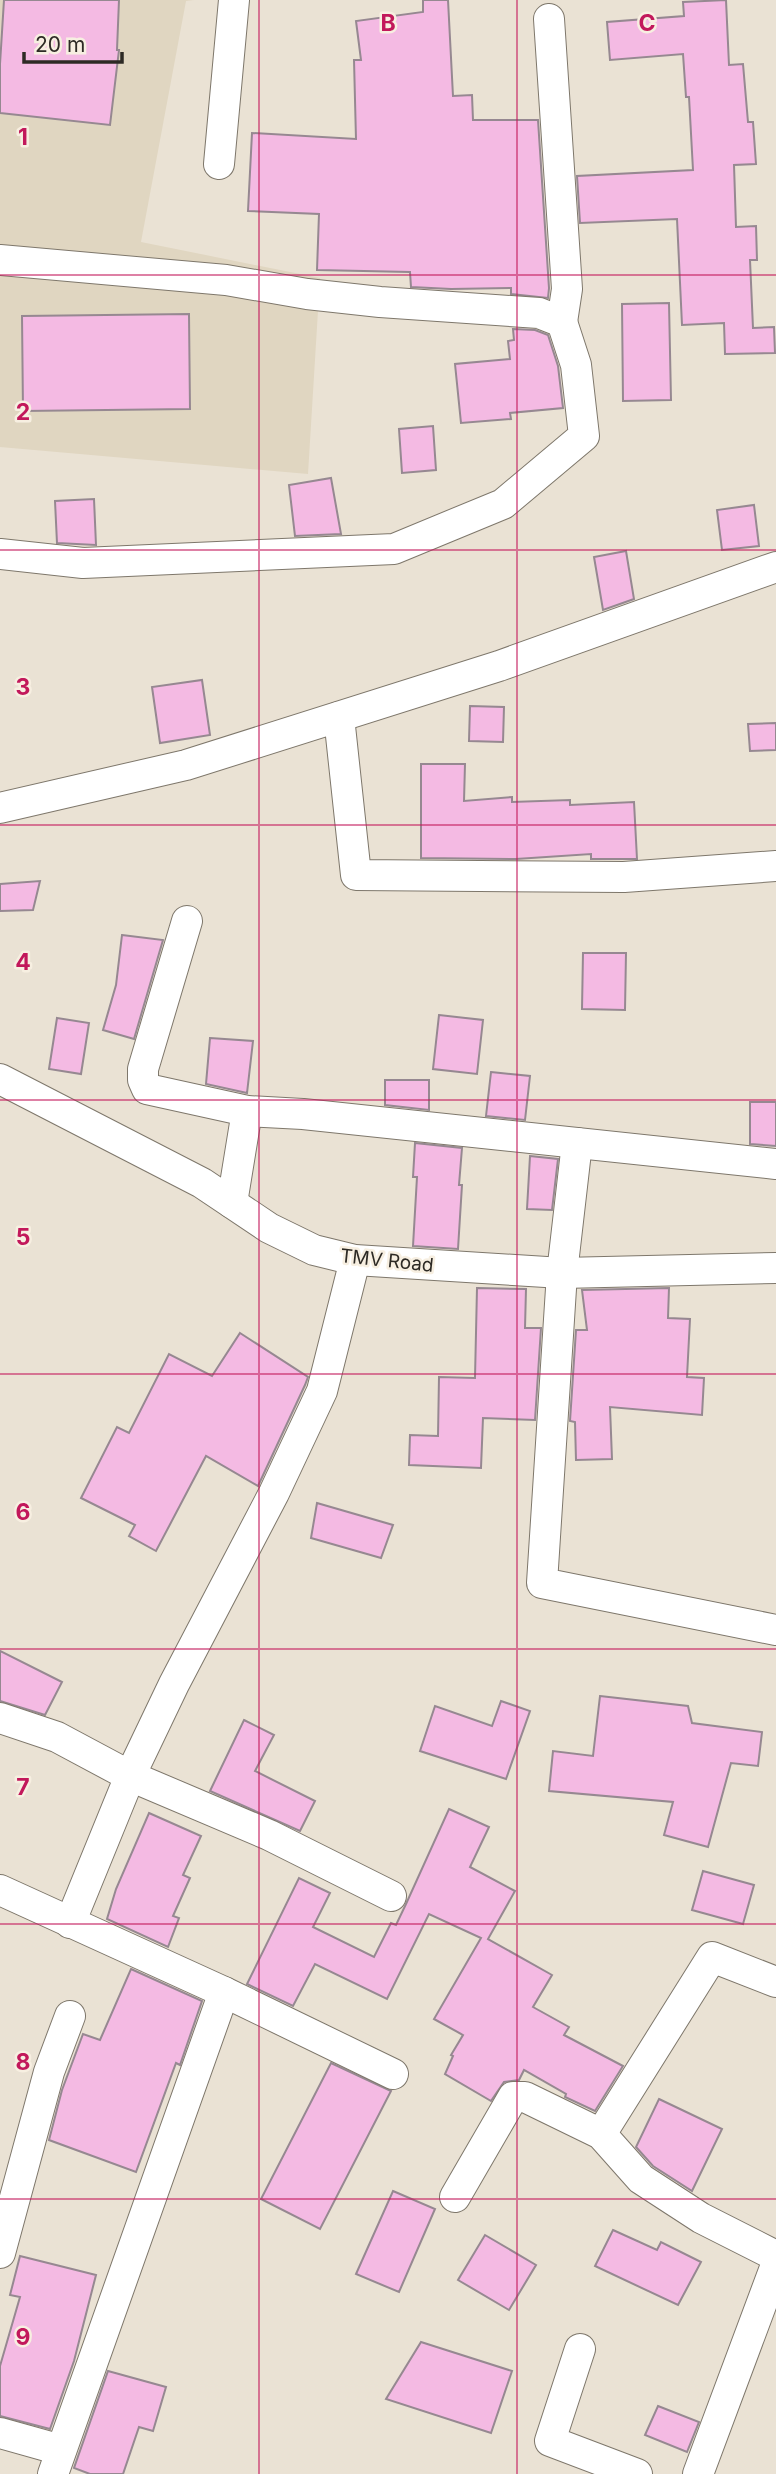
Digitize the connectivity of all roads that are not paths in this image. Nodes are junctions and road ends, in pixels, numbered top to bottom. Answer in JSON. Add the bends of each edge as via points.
{"nodes":[{"id":1,"x":234,"y":0,"type":"edge"},
{"id":2,"x":549,"y":19,"type":"dead end"},
{"id":3,"x":219,"y":164,"type":"dead end"},
{"id":4,"x":0,"y":260,"type":"edge"},
{"id":5,"x":562,"y":323,"type":"junction"},
{"id":6,"x":0,"y":554,"type":"edge"},
{"id":7,"x":776,"y":567,"type":"edge"},
{"id":8,"x":339,"y":717,"type":"junction"},
{"id":9,"x":0,"y":808,"type":"edge"},
{"id":10,"x":776,"y":866,"type":"edge"},
{"id":11,"x":187,"y":921,"type":"dead end"},
{"id":12,"x":0,"y":1079,"type":"edge"},
{"id":13,"x":247,"y":1111,"type":"junction"},
{"id":14,"x":577,"y":1143,"type":"junction"},
{"id":15,"x":776,"y":1164,"type":"edge"},
{"id":16,"x":232,"y":1203,"type":"junction"},
{"id":17,"x":355,"y":1260,"type":"junction"},
{"id":18,"x":776,"y":1268,"type":"edge"},
{"id":19,"x":562,"y":1273,"type":"junction"},
{"id":20,"x":776,"y":1630,"type":"edge"},
{"id":21,"x":0,"y":1718,"type":"edge"},
{"id":22,"x":130,"y":1776,"type":"junction"},
{"id":23,"x":0,"y":1890,"type":"edge"},
{"id":24,"x":391,"y":1896,"type":"dead end"},
{"id":25,"x":70,"y":1923,"type":"junction"},
{"id":26,"x":776,"y":1982,"type":"edge"},
{"id":27,"x":224,"y":1992,"type":"junction"},
{"id":28,"x":70,"y":2015,"type":"dead end"},
{"id":29,"x":393,"y":2074,"type":"dead end"},
{"id":30,"x":601,"y":2134,"type":"junction"},
{"id":31,"x":455,"y":2197,"type":"dead end"},
{"id":32,"x":0,"y":2253,"type":"edge"},
{"id":33,"x":776,"y":2256,"type":"edge"},
{"id":34,"x":776,"y":2265,"type":"edge"},
{"id":35,"x":580,"y":2349,"type":"dead end"},
{"id":36,"x":0,"y":2433,"type":"edge"},
{"id":37,"x":57,"y":2462,"type":"edge"},
{"id":38,"x":637,"y":2474,"type":"edge"},
{"id":39,"x":698,"y":2474,"type":"edge"}],
"edges":[{"from":1,"to":3,"type":"street"},
{"from":2,"to":5,"type":"street","via":[[568,289]]},
{"from":4,"to":5,"type":"street","via":[[226,280],[380,302],[539,313]]},
{"from":5,"to":6,"type":"street","via":[[576,365],[584,436],[503,504],[394,549],[83,563]]},
{"from":7,"to":8,"type":"street","via":[[499,666]]},
{"from":8,"to":9,"type":"street","via":[[186,765]]},
{"from":8,"to":10,"type":"street","via":[[356,876],[624,877]]},
{"from":11,"to":13,"type":"street","via":[[143,1080],[147,1089]]},
{"from":12,"to":16,"type":"street","name":"TMV Road"},
{"from":13,"to":14,"type":"street"},
{"from":13,"to":16,"type":"street"},
{"from":14,"to":15,"type":"street"},
{"from":14,"to":19,"type":"street"},
{"from":16,"to":17,"type":"street","name":"TMV Road","via":[[314,1250]]},
{"from":17,"to":19,"type":"street","name":"TMV Road"},
{"from":17,"to":22,"type":"street","via":[[322,1391]]},
{"from":18,"to":19,"type":"street","name":"TMV Road"},
{"from":19,"to":20,"type":"street","via":[[542,1583]]},
{"from":21,"to":22,"type":"street","via":[[57,1737]]},
{"from":22,"to":24,"type":"street","via":[[269,1835]]},
{"from":22,"to":25,"type":"street"},
{"from":23,"to":25,"type":"street"},
{"from":25,"to":27,"type":"street"},
{"from":26,"to":30,"type":"street","via":[[712,1957]]},
{"from":27,"to":29,"type":"street"},
{"from":27,"to":37,"type":"street"},
{"from":28,"to":32,"type":"street","via":[[49,2072]]},
{"from":30,"to":31,"type":"street","via":[[525,2096],[513,2097]]},
{"from":30,"to":33,"type":"street","via":[[641,2179],[701,2218]]},
{"from":34,"to":39,"type":"street"},
{"from":35,"to":38,"type":"street","via":[[550,2441]]},
{"from":36,"to":37,"type":"street"}]}
